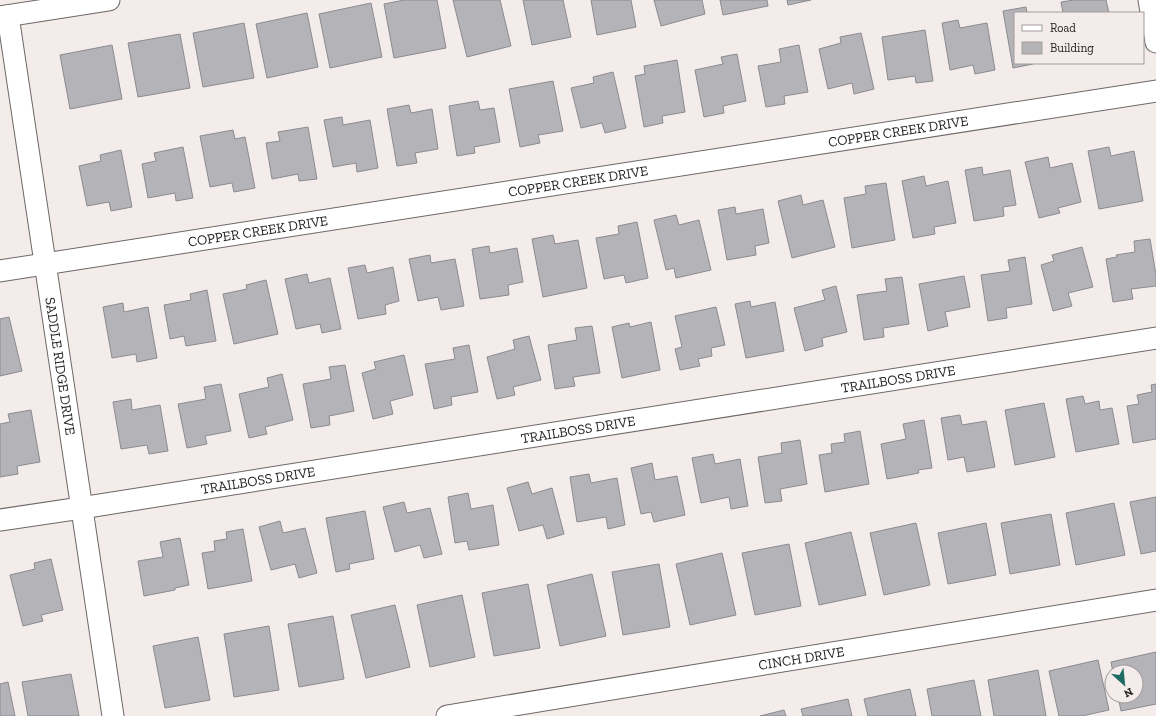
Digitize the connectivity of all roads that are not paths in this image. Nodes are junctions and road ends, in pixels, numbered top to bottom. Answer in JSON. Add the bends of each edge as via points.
{"nodes":[{"id":1,"x":109,"y":0,"type":"edge"},
{"id":2,"x":1149,"y":0,"type":"edge"},
{"id":3,"x":4,"y":17,"type":"edge"},
{"id":4,"x":1156,"y":42,"type":"edge"},
{"id":5,"x":1156,"y":91,"type":"edge"},
{"id":6,"x":45,"y":264,"type":"junction"},
{"id":7,"x":0,"y":271,"type":"edge"},
{"id":8,"x":1156,"y":338,"type":"edge"},
{"id":9,"x":81,"y":508,"type":"junction"},
{"id":10,"x":0,"y":520,"type":"edge"},
{"id":11,"x":1156,"y":600,"type":"edge"},
{"id":12,"x":113,"y":716,"type":"edge"},
{"id":13,"x":447,"y":716,"type":"edge"}],
"edges":[{"from":1,"to":3,"type":"street"},
{"from":2,"to":4,"type":"street"},
{"from":3,"to":6,"type":"street","name":"SADDLE RIDGE DRIVE"},
{"from":5,"to":6,"type":"street","name":"COPPER CREEK DRIVE"},
{"from":6,"to":7,"type":"street","name":"COPPER CREEK DRIVE"},
{"from":6,"to":9,"type":"street","name":"SADDLE RIDGE DRIVE"},
{"from":8,"to":9,"type":"street","name":"TRAILBOSS DRIVE"},
{"from":9,"to":10,"type":"street","name":"TRAILBOSS DRIVE"},
{"from":9,"to":12,"type":"street","name":"SADDLE RIDGE DRIVE"},
{"from":11,"to":13,"type":"street","name":"CINCH DRIVE"}]}
